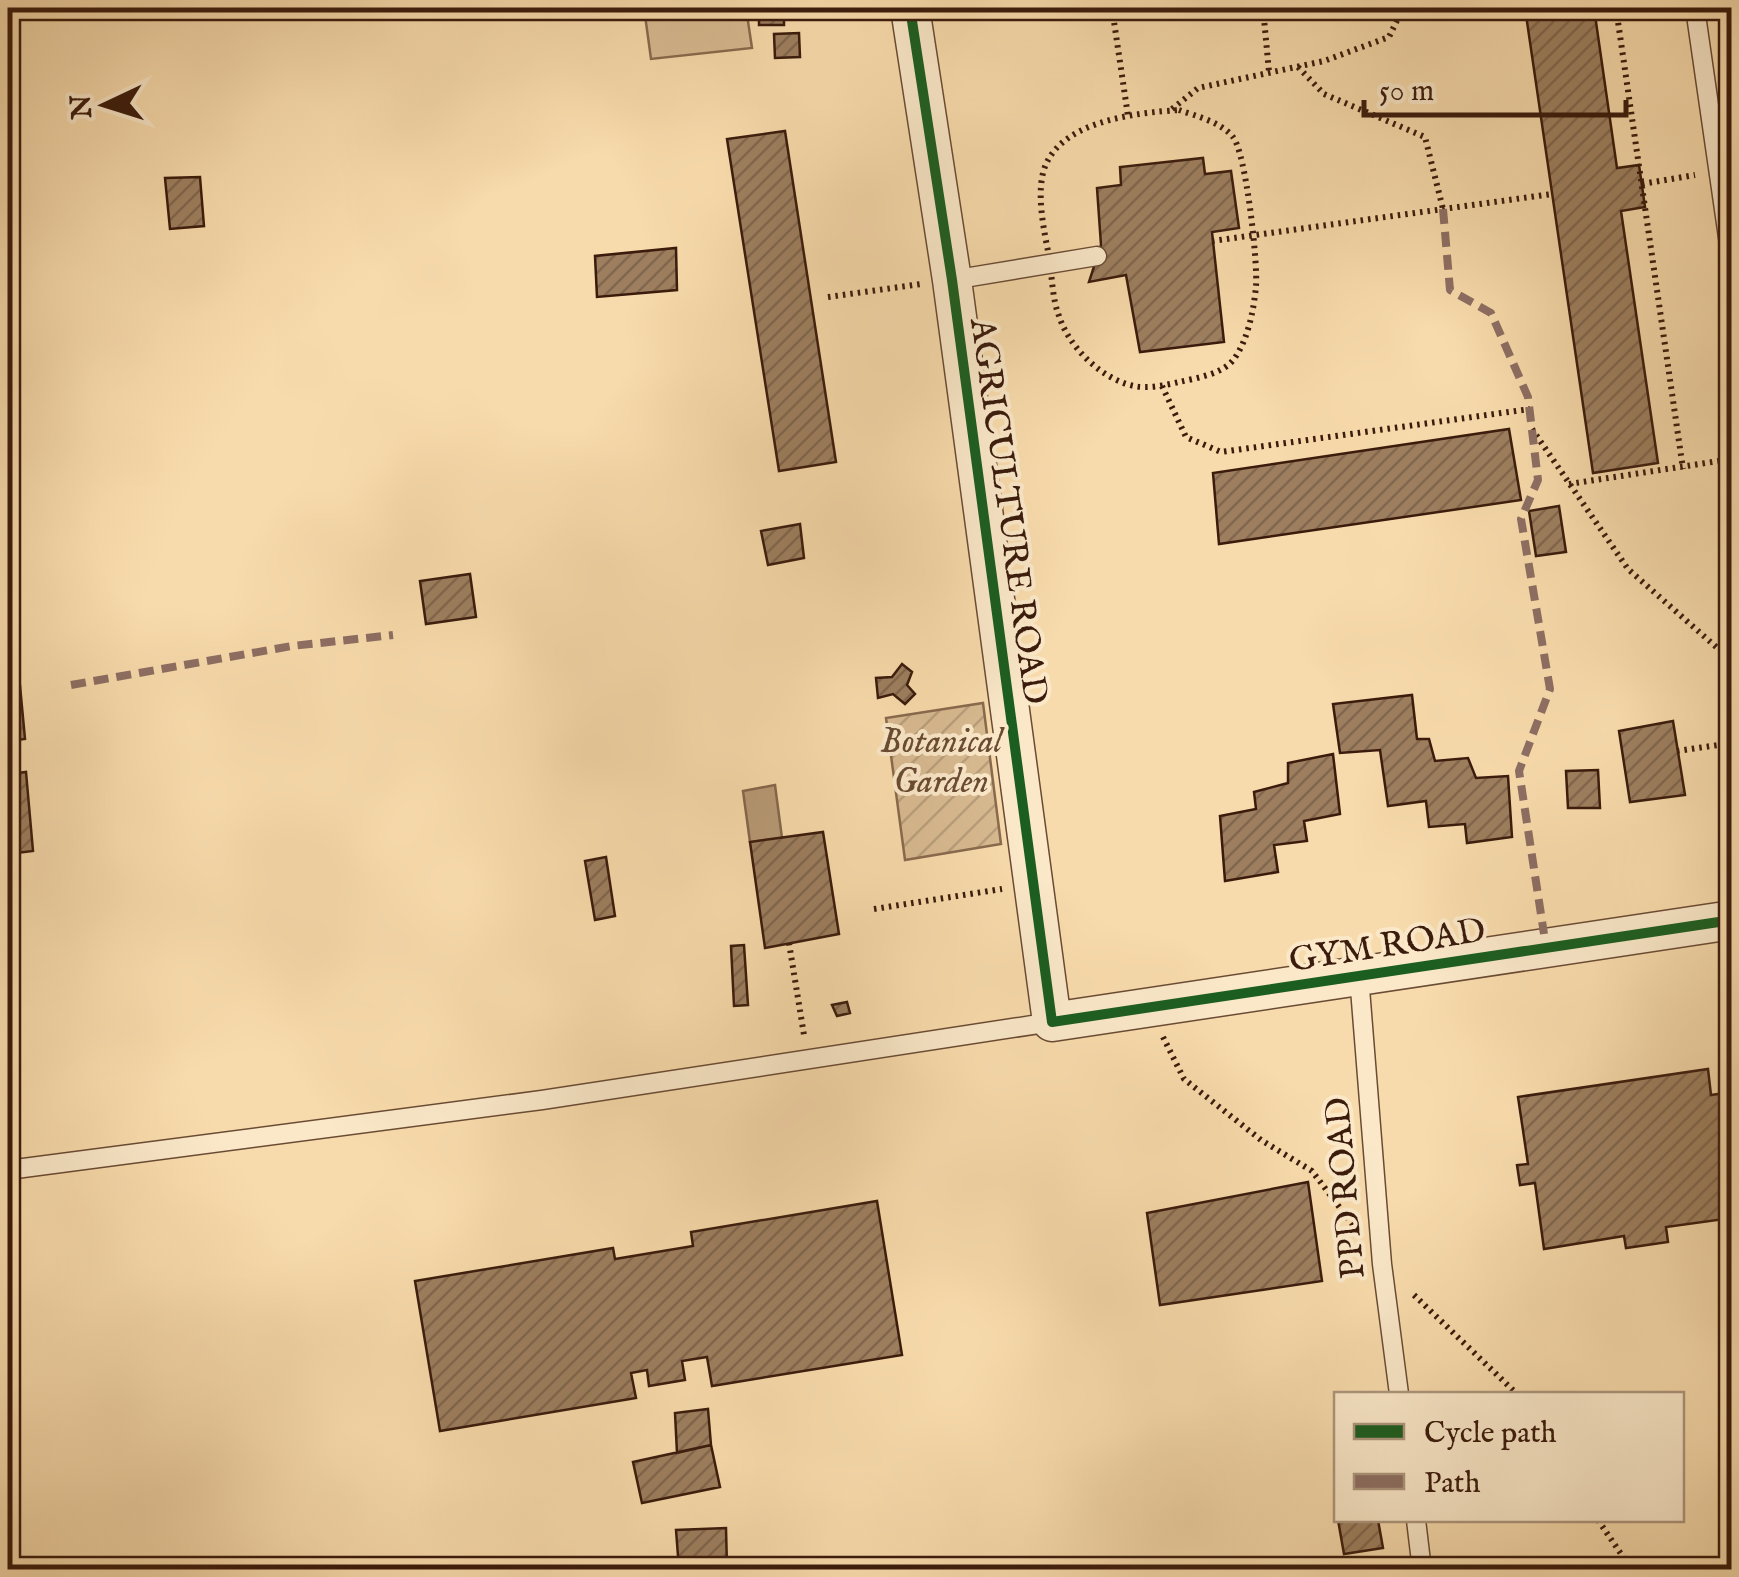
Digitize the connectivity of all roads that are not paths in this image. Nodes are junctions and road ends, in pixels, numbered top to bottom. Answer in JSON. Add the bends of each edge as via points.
{"nodes":[{"id":1,"x":910,"y":8,"type":"edge"},
{"id":2,"x":1695,"y":8,"type":"edge"},
{"id":3,"x":1097,"y":256,"type":"dead end"},
{"id":4,"x":1732,"y":264,"type":"edge"},
{"id":5,"x":952,"y":280,"type":"junction"},
{"id":6,"x":1732,"y":920,"type":"edge"},
{"id":7,"x":1359,"y":976,"type":"junction"},
{"id":8,"x":1052,"y":1022,"type":"junction"},
{"id":9,"x":8,"y":1170,"type":"edge"},
{"id":10,"x":1400,"y":1392,"type":"edge"},
{"id":11,"x":1416,"y":1522,"type":"edge"},
{"id":12,"x":1422,"y":1570,"type":"edge"}],
"edges":[{"from":1,"to":5,"type":"street","name":"AGRICULTURE ROAD"},
{"from":2,"to":4,"type":"lane"},
{"from":3,"to":5,"type":"lane"},
{"from":5,"to":8,"type":"street","name":"AGRICULTURE ROAD"},
{"from":6,"to":7,"type":"street","name":"GYM ROAD"},
{"from":7,"to":8,"type":"street","name":"GYM ROAD"},
{"from":7,"to":10,"type":"lane","name":"PPD ROAD","via":[[1382,1264]]},
{"from":8,"to":9,"type":"lane","name":"GYM ROAD"},
{"from":11,"to":12,"type":"lane"}]}
